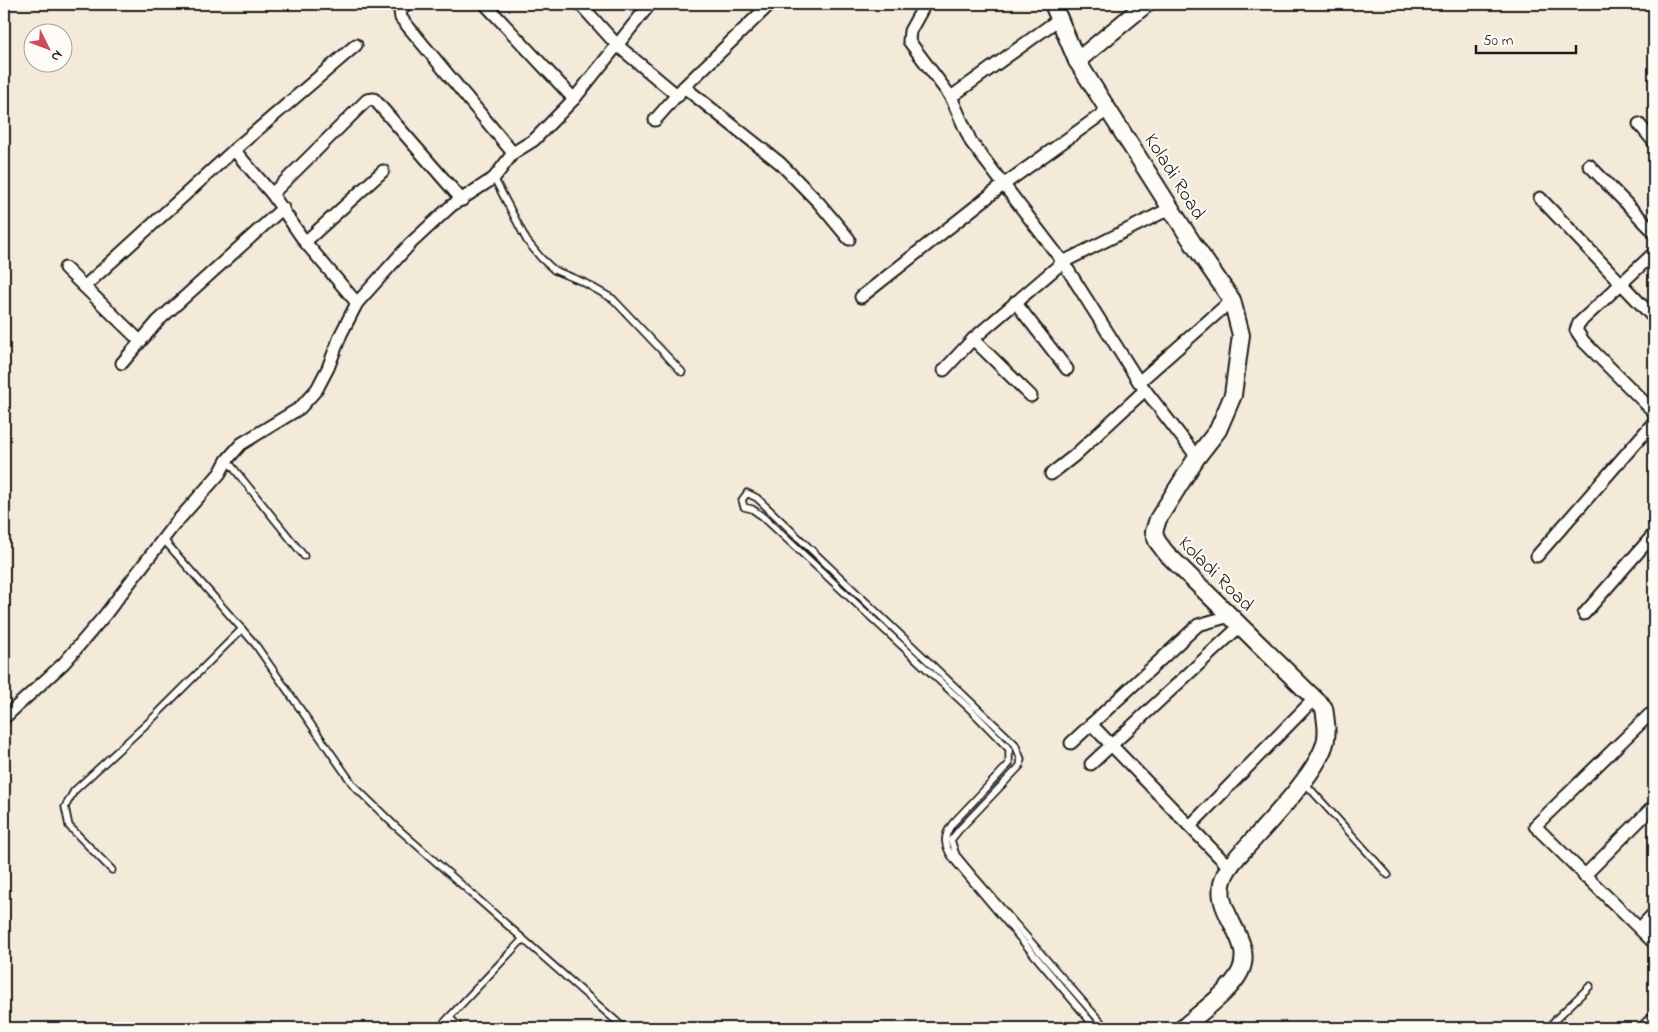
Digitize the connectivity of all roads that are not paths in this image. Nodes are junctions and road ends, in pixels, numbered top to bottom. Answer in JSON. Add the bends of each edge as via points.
{"nodes":[{"id":1,"x":406,"y":4,"type":"edge"},
{"id":2,"x":485,"y":4,"type":"edge"},
{"id":3,"x":580,"y":4,"type":"edge"},
{"id":4,"x":650,"y":4,"type":"edge"},
{"id":5,"x":770,"y":4,"type":"edge"},
{"id":6,"x":926,"y":4,"type":"edge"},
{"id":7,"x":1146,"y":4,"type":"edge"},
{"id":8,"x":1056,"y":11,"type":"edge"},
{"id":9,"x":356,"y":45,"type":"dead end"},
{"id":10,"x":617,"y":45,"type":"junction"},
{"id":11,"x":1077,"y":61,"type":"junction"},
{"id":12,"x":681,"y":91,"type":"junction"},
{"id":13,"x":951,"y":97,"type":"junction"},
{"id":14,"x":574,"y":99,"type":"junction"},
{"id":15,"x":1109,"y":109,"type":"junction"},
{"id":16,"x":655,"y":120,"type":"dead end"},
{"id":17,"x":1639,"y":124,"type":"dead end"},
{"id":18,"x":1654,"y":142,"type":"edge"},
{"id":19,"x":234,"y":150,"type":"junction"},
{"id":20,"x":513,"y":153,"type":"junction"},
{"id":21,"x":1590,"y":165,"type":"dead end"},
{"id":22,"x":383,"y":171,"type":"dead end"},
{"id":23,"x":494,"y":178,"type":"junction"},
{"id":24,"x":1003,"y":185,"type":"junction"},
{"id":25,"x":272,"y":194,"type":"junction"},
{"id":26,"x":1540,"y":198,"type":"dead end"},
{"id":27,"x":462,"y":200,"type":"junction"},
{"id":28,"x":283,"y":208,"type":"junction"},
{"id":29,"x":1170,"y":208,"type":"junction"},
{"id":30,"x":1654,"y":232,"type":"edge"},
{"id":31,"x":849,"y":239,"type":"dead end"},
{"id":32,"x":305,"y":242,"type":"junction"},
{"id":33,"x":1654,"y":253,"type":"edge"},
{"id":34,"x":1063,"y":262,"type":"junction"},
{"id":35,"x":65,"y":268,"type":"dead end"},
{"id":36,"x":1622,"y":283,"type":"junction"},
{"id":37,"x":85,"y":286,"type":"junction"},
{"id":38,"x":861,"y":297,"type":"dead end"},
{"id":39,"x":1232,"y":300,"type":"junction"},
{"id":40,"x":1015,"y":302,"type":"junction"},
{"id":41,"x":357,"y":303,"type":"junction"},
{"id":42,"x":1654,"y":318,"type":"edge"},
{"id":43,"x":973,"y":340,"type":"junction"},
{"id":44,"x":140,"y":341,"type":"junction"},
{"id":45,"x":122,"y":363,"type":"dead end"},
{"id":46,"x":1067,"y":368,"type":"dead end"},
{"id":47,"x":944,"y":370,"type":"dead end"},
{"id":48,"x":682,"y":372,"type":"dead end"},
{"id":49,"x":1142,"y":386,"type":"junction"},
{"id":50,"x":1031,"y":396,"type":"dead end"},
{"id":51,"x":1654,"y":412,"type":"edge"},
{"id":52,"x":1654,"y":422,"type":"edge"},
{"id":53,"x":1198,"y":457,"type":"junction"},
{"id":54,"x":227,"y":460,"type":"junction"},
{"id":55,"x":1051,"y":474,"type":"dead end"},
{"id":56,"x":1654,"y":534,"type":"edge"},
{"id":57,"x":163,"y":539,"type":"junction"},
{"id":58,"x":304,"y":556,"type":"dead end"},
{"id":59,"x":1538,"y":556,"type":"dead end"},
{"id":60,"x":1584,"y":614,"type":"dead end"},
{"id":61,"x":1235,"y":621,"type":"junction"},
{"id":62,"x":242,"y":629,"type":"junction"},
{"id":63,"x":1315,"y":698,"type":"junction"},
{"id":64,"x":1650,"y":716,"type":"edge"},
{"id":65,"x":4,"y":718,"type":"edge"},
{"id":66,"x":1091,"y":724,"type":"junction"},
{"id":67,"x":1071,"y":743,"type":"dead end"},
{"id":68,"x":1112,"y":745,"type":"junction"},
{"id":69,"x":1091,"y":764,"type":"dead end"},
{"id":70,"x":1302,"y":781,"type":"junction"},
{"id":71,"x":1654,"y":806,"type":"edge"},
{"id":72,"x":1190,"y":826,"type":"junction"},
{"id":73,"x":1230,"y":868,"type":"junction"},
{"id":74,"x":112,"y":870,"type":"dead end"},
{"id":75,"x":1388,"y":875,"type":"dead end"},
{"id":76,"x":1584,"y":876,"type":"junction"},
{"id":77,"x":1654,"y":913,"type":"edge"},
{"id":78,"x":1640,"y":928,"type":"junction"},
{"id":79,"x":523,"y":939,"type":"junction"},
{"id":80,"x":1654,"y":943,"type":"edge"},
{"id":81,"x":1590,"y":986,"type":"dead end"},
{"id":82,"x":450,"y":1018,"type":"junction"},
{"id":83,"x":1654,"y":1021,"type":"edge"},
{"id":84,"x":439,"y":1028,"type":"edge"},
{"id":85,"x":460,"y":1028,"type":"edge"},
{"id":86,"x":624,"y":1028,"type":"edge"},
{"id":87,"x":1096,"y":1028,"type":"edge"},
{"id":88,"x":1106,"y":1028,"type":"edge"},
{"id":89,"x":1183,"y":1028,"type":"edge"},
{"id":90,"x":1550,"y":1028,"type":"edge"},
{"id":91,"x":1647,"y":1028,"type":"edge"}],
"edges":[{"from":1,"to":20,"type":"street","via":[[400,11],[401,18]]},
{"from":2,"to":14,"type":"street"},
{"from":3,"to":10,"type":"street"},
{"from":4,"to":10,"type":"street"},
{"from":5,"to":12,"type":"street"},
{"from":6,"to":13,"type":"street","via":[[910,31],[909,42]]},
{"from":7,"to":11,"type":"street"},
{"from":8,"to":11,"type":"street","name":"Koladi Road"},
{"from":8,"to":13,"type":"street"},
{"from":9,"to":19,"type":"street"},
{"from":10,"to":12,"type":"street"},
{"from":10,"to":14,"type":"street"},
{"from":11,"to":15,"type":"street","name":"Koladi Road"},
{"from":12,"to":16,"type":"street"},
{"from":12,"to":31,"type":"street","via":[[780,163]]},
{"from":13,"to":24,"type":"street","via":[[971,142]]},
{"from":14,"to":20,"type":"street","via":[[534,140]]},
{"from":15,"to":24,"type":"street"},
{"from":15,"to":29,"type":"street","name":"Koladi Road"},
{"from":17,"to":18,"type":"street"},
{"from":19,"to":25,"type":"street"},
{"from":19,"to":37,"type":"street"},
{"from":20,"to":23,"type":"street"},
{"from":21,"to":30,"type":"street"},
{"from":22,"to":32,"type":"street"},
{"from":23,"to":27,"type":"street"},
{"from":23,"to":48,"type":"lane","via":[[527,241],[541,258],[554,270],[613,299]]},
{"from":24,"to":34,"type":"street"},
{"from":24,"to":38,"type":"street"},
{"from":25,"to":27,"type":"street","via":[[367,100],[374,99]]},
{"from":25,"to":28,"type":"street"},
{"from":26,"to":36,"type":"street"},
{"from":27,"to":41,"type":"street","via":[[451,206],[410,244]]},
{"from":28,"to":32,"type":"street"},
{"from":28,"to":44,"type":"street"},
{"from":29,"to":34,"type":"street"},
{"from":29,"to":39,"type":"street","name":"Koladi Road"},
{"from":32,"to":41,"type":"street"},
{"from":33,"to":36,"type":"street"},
{"from":34,"to":40,"type":"street"},
{"from":34,"to":49,"type":"street"},
{"from":35,"to":37,"type":"street"},
{"from":36,"to":42,"type":"street"},
{"from":36,"to":51,"type":"street","via":[[1579,323],[1576,330]]},
{"from":37,"to":44,"type":"street"},
{"from":39,"to":49,"type":"street"},
{"from":39,"to":53,"type":"street","name":"Koladi Road","via":[[1241,335],[1234,395],[1218,430]]},
{"from":40,"to":43,"type":"street"},
{"from":40,"to":46,"type":"street"},
{"from":41,"to":54,"type":"street","via":[[317,389],[300,408],[241,444]]},
{"from":43,"to":47,"type":"street"},
{"from":43,"to":50,"type":"street"},
{"from":44,"to":45,"type":"street"},
{"from":49,"to":53,"type":"street"},
{"from":49,"to":55,"type":"street","via":[[1074,456]]},
{"from":52,"to":59,"type":"street"},
{"from":53,"to":61,"type":"street","name":"Koladi Road","via":[[1158,519],[1154,532],[1166,553]]},
{"from":54,"to":57,"type":"street","via":[[220,473]]},
{"from":54,"to":58,"type":"lane"},
{"from":56,"to":60,"type":"street"},
{"from":57,"to":62,"type":"lane"},
{"from":57,"to":65,"type":"street","via":[[64,664]]},
{"from":61,"to":63,"type":"street","name":"Koladi Road"},
{"from":61,"to":66,"type":"street","via":[[1198,625]]},
{"from":61,"to":68,"type":"street"},
{"from":62,"to":74,"type":"lane","via":[[74,791],[65,807],[69,826]]},
{"from":62,"to":79,"type":"lane","via":[[354,786]]},
{"from":63,"to":70,"type":"street","name":"Koladi Road","via":[[1324,708],[1327,732],[1323,750]]},
{"from":63,"to":72,"type":"street"},
{"from":64,"to":76,"type":"street","via":[[1535,826]]},
{"from":66,"to":67,"type":"street"},
{"from":66,"to":68,"type":"street"},
{"from":68,"to":69,"type":"street"},
{"from":68,"to":72,"type":"street"},
{"from":70,"to":73,"type":"street","name":"Koladi Road"},
{"from":70,"to":75,"type":"lane"},
{"from":71,"to":76,"type":"street"},
{"from":72,"to":73,"type":"street"},
{"from":73,"to":89,"type":"street","name":"Koladi Road","via":[[1224,876],[1221,894],[1225,912],[1241,941],[1245,958],[1239,973],[1225,990]]},
{"from":76,"to":78,"type":"street"},
{"from":77,"to":78,"type":"street"},
{"from":78,"to":80,"type":"street"},
{"from":79,"to":82,"type":"lane"},
{"from":79,"to":86,"type":"lane"},
{"from":81,"to":90,"type":"lane"},
{"from":82,"to":84,"type":"lane"},
{"from":82,"to":85,"type":"lane"},
{"from":83,"to":91,"type":"street"},
{"from":87,"to":88,"type":"lane","via":[[954,860],[945,844],[946,832],[953,823],[1009,764],[1009,749],[769,522],[744,507],[742,500],[747,493],[758,498],[1015,744],[1021,758],[1020,766],[959,830],[951,840],[952,847]]}]}
